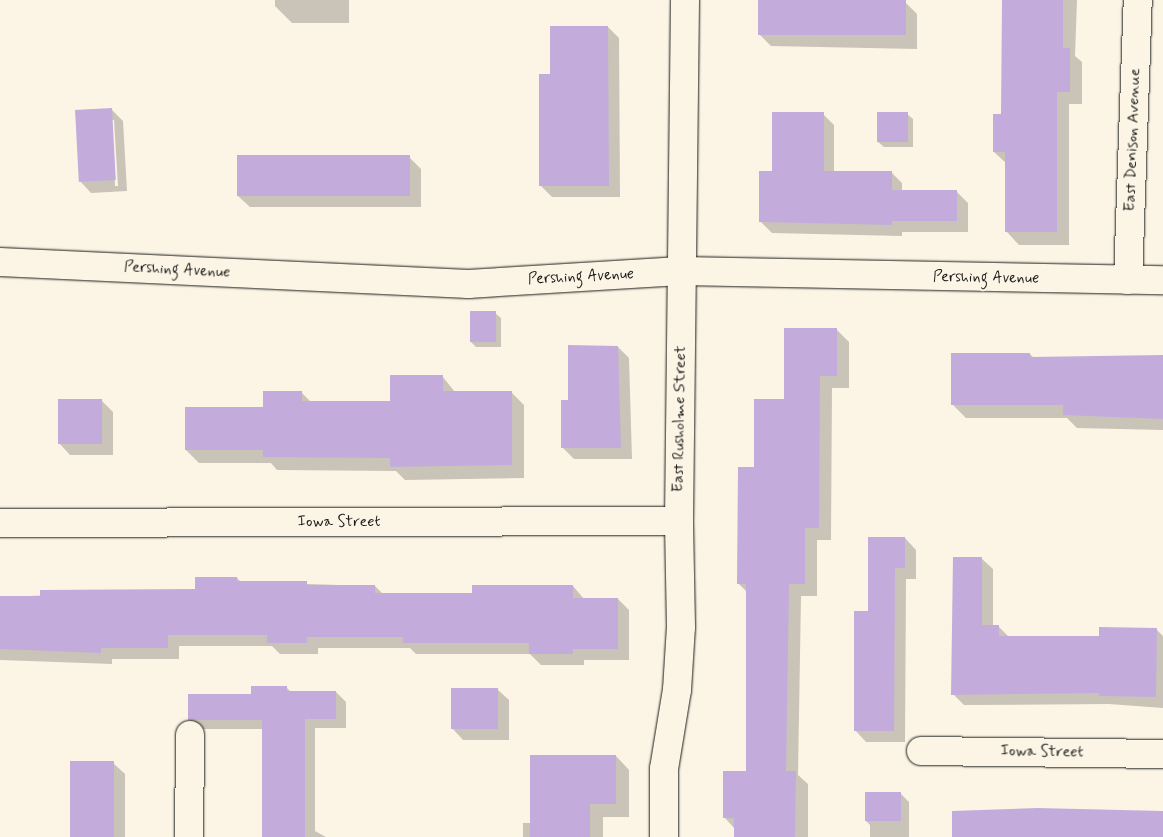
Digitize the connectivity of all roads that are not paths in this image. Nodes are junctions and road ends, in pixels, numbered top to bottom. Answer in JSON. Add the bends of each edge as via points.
{"nodes":[{"id":1,"x":684,"y":0,"type":"edge"},
{"id":2,"x":1138,"y":0,"type":"edge"},
{"id":3,"x":0,"y":262,"type":"edge"},
{"id":4,"x":681,"y":272,"type":"junction"},
{"id":5,"x":1128,"y":280,"type":"junction"},
{"id":6,"x":1163,"y":280,"type":"edge"},
{"id":7,"x":679,"y":521,"type":"junction"},
{"id":8,"x":0,"y":523,"type":"edge"},
{"id":9,"x":190,"y":735,"type":"dead end"},
{"id":10,"x":921,"y":751,"type":"dead end"},
{"id":11,"x":1163,"y":754,"type":"edge"},
{"id":12,"x":189,"y":837,"type":"edge"},
{"id":13,"x":664,"y":837,"type":"edge"}],
"edges":[{"from":1,"to":4,"type":"street","name":"East Rusholme Street"},
{"from":2,"to":5,"type":"street","name":"East Denison Avenue"},
{"from":3,"to":4,"type":"street","name":"Pershing Avenue","via":[[468,284]]},
{"from":4,"to":5,"type":"street","name":"Pershing Avenue"},
{"from":4,"to":7,"type":"street","name":"East Rusholme Street"},
{"from":5,"to":6,"type":"street","name":"Pershing Avenue"},
{"from":7,"to":8,"type":"street","name":"Iowa Street"},
{"from":7,"to":13,"type":"street","name":"East Rusholme Street","via":[[681,628],[677,690],[664,769]]},
{"from":9,"to":12,"type":"street"},
{"from":10,"to":11,"type":"street","name":"Iowa Street"}]}
